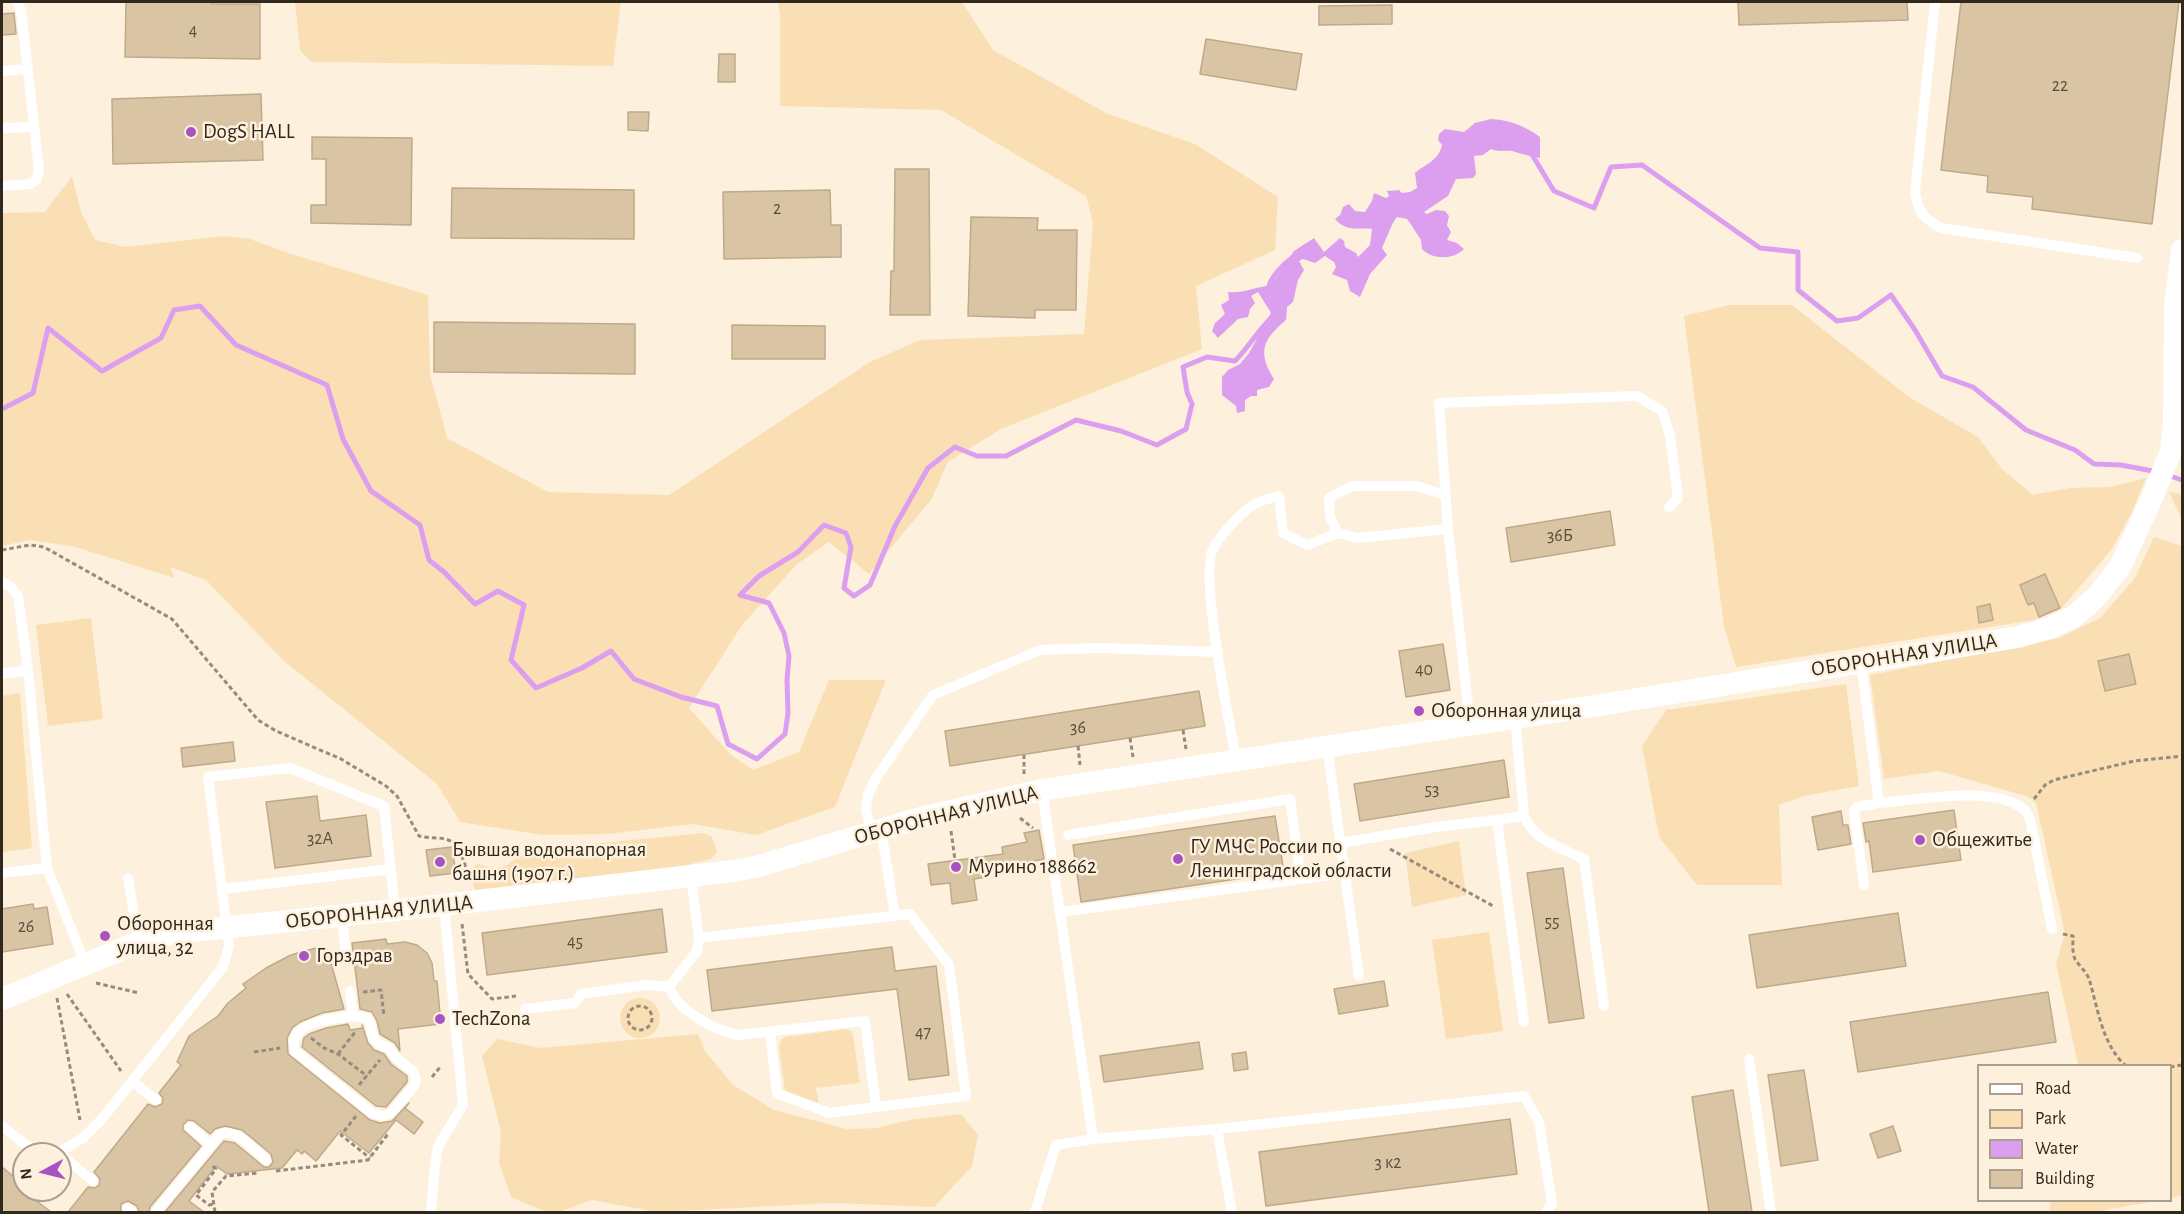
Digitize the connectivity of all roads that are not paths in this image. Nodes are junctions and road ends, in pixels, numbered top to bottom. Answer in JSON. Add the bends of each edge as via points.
{"nodes":[{"id":1,"x":17,"y":2,"type":"edge"},
{"id":2,"x":1935,"y":2,"type":"edge"},
{"id":3,"x":28,"y":69,"type":"junction"},
{"id":4,"x":2,"y":71,"type":"edge"},
{"id":5,"x":34,"y":127,"type":"junction"},
{"id":6,"x":2,"y":128,"type":"edge"},
{"id":7,"x":2,"y":186,"type":"edge"},
{"id":8,"x":2182,"y":250,"type":"edge"},
{"id":9,"x":2137,"y":258,"type":"dead end"},
{"id":10,"x":1446,"y":495,"type":"junction"},
{"id":11,"x":1669,"y":507,"type":"dead end"},
{"id":12,"x":1448,"y":529,"type":"junction"},
{"id":13,"x":1338,"y":533,"type":"junction"},
{"id":14,"x":2,"y":582,"type":"edge"},
{"id":15,"x":1218,"y":652,"type":"junction"},
{"id":16,"x":1861,"y":662,"type":"junction"},
{"id":17,"x":28,"y":670,"type":"junction"},
{"id":18,"x":2,"y":674,"type":"edge"},
{"id":19,"x":1515,"y":717,"type":"junction"},
{"id":20,"x":1470,"y":723,"type":"junction"},
{"id":21,"x":1327,"y":746,"type":"junction"},
{"id":22,"x":1236,"y":759,"type":"junction"},
{"id":23,"x":1042,"y":790,"type":"junction"},
{"id":24,"x":1879,"y":803,"type":"junction"},
{"id":25,"x":1524,"y":816,"type":"junction"},
{"id":26,"x":1497,"y":820,"type":"junction"},
{"id":27,"x":876,"y":831,"type":"junction"},
{"id":28,"x":1068,"y":835,"type":"dead end"},
{"id":29,"x":1340,"y":843,"type":"junction"},
{"id":30,"x":47,"y":868,"type":"junction"},
{"id":31,"x":391,"y":869,"type":"junction"},
{"id":32,"x":2,"y":873,"type":"edge"},
{"id":33,"x":1345,"y":873,"type":"junction"},
{"id":34,"x":690,"y":877,"type":"junction"},
{"id":35,"x":129,"y":878,"type":"dead end"},
{"id":36,"x":1301,"y":879,"type":"junction"},
{"id":37,"x":1863,"y":885,"type":"dead end"},
{"id":38,"x":223,"y":889,"type":"junction"},
{"id":39,"x":444,"y":905,"type":"junction"},
{"id":40,"x":395,"y":911,"type":"junction"},
{"id":41,"x":1061,"y":912,"type":"junction"},
{"id":42,"x":342,"y":916,"type":"junction"},
{"id":43,"x":895,"y":916,"type":"junction"},
{"id":44,"x":227,"y":928,"type":"junction"},
{"id":45,"x":2052,"y":929,"type":"road end"},
{"id":46,"x":699,"y":938,"type":"junction"},
{"id":47,"x":141,"y":941,"type":"junction"},
{"id":48,"x":345,"y":947,"type":"dead end"},
{"id":49,"x":89,"y":973,"type":"junction"},
{"id":50,"x":1359,"y":976,"type":"dead end"},
{"id":51,"x":669,"y":987,"type":"junction"},
{"id":52,"x":350,"y":991,"type":"dead end"},
{"id":53,"x":2,"y":999,"type":"edge"},
{"id":54,"x":1604,"y":1006,"type":"dead end"},
{"id":55,"x":525,"y":1009,"type":"dead end"},
{"id":56,"x":353,"y":1016,"type":"junction"},
{"id":57,"x":1524,"y":1022,"type":"dead end"},
{"id":58,"x":770,"y":1032,"type":"junction"},
{"id":59,"x":1749,"y":1059,"type":"dead end"},
{"id":60,"x":131,"y":1082,"type":"junction"},
{"id":61,"x":156,"y":1100,"type":"dead end"},
{"id":62,"x":876,"y":1107,"type":"junction"},
{"id":63,"x":2,"y":1126,"type":"edge"},
{"id":64,"x":190,"y":1127,"type":"dead end"},
{"id":65,"x":1217,"y":1129,"type":"junction"},
{"id":66,"x":1093,"y":1139,"type":"junction"},
{"id":67,"x":22,"y":1142,"type":"edge"},
{"id":68,"x":211,"y":1144,"type":"junction"},
{"id":69,"x":72,"y":1145,"type":"edge"},
{"id":70,"x":266,"y":1160,"type":"dead end"},
{"id":71,"x":72,"y":1164,"type":"edge"},
{"id":72,"x":93,"y":1181,"type":"dead end"},
{"id":73,"x":156,"y":1212,"type":"edge"},
{"id":74,"x":431,"y":1212,"type":"edge"},
{"id":75,"x":1035,"y":1212,"type":"edge"},
{"id":76,"x":1232,"y":1212,"type":"edge"},
{"id":77,"x":1546,"y":1212,"type":"edge"},
{"id":78,"x":1771,"y":1212,"type":"edge"}],
"edges":[{"from":1,"to":3,"type":"lane"},
{"from":2,"to":9,"type":"lane","via":[[1915,192],[1917,207],[1927,220],[1941,228]]},
{"from":3,"to":4,"type":"lane"},
{"from":3,"to":5,"type":"lane"},
{"from":5,"to":6,"type":"lane"},
{"from":5,"to":7,"type":"lane","via":[[37,179],[31,184]]},
{"from":8,"to":16,"type":"street","name":"ОБОРОННАЯ УЛИЦА","via":[[2175,305],[2171,451],[2120,567],[2075,616],[2050,628],[2019,637]]},
{"from":10,"to":11,"type":"lane","via":[[1439,403],[1637,396],[1662,411],[1670,435],[1678,498]]},
{"from":10,"to":12,"type":"lane"},
{"from":10,"to":13,"type":"lane","via":[[1416,486],[1352,486],[1329,498],[1330,517]]},
{"from":12,"to":13,"type":"lane","via":[[1357,538]]},
{"from":12,"to":20,"type":"lane"},
{"from":13,"to":15,"type":"lane","via":[[1307,545],[1283,533],[1279,496],[1260,501],[1239,516],[1212,551],[1209,584]]},
{"from":14,"to":17,"type":"lane","via":[[18,596]]},
{"from":15,"to":22,"type":"lane"},
{"from":15,"to":27,"type":"lane","via":[[1040,650],[933,694],[868,794],[866,809]]},
{"from":16,"to":19,"type":"street","name":"ОБОРОННАЯ УЛИЦА"},
{"from":16,"to":24,"type":"lane"},
{"from":17,"to":18,"type":"lane"},
{"from":17,"to":30,"type":"lane"},
{"from":19,"to":20,"type":"street","name":"ОБОРОННАЯ УЛИЦА"},
{"from":19,"to":25,"type":"lane"},
{"from":20,"to":21,"type":"street","name":"ОБОРОННАЯ УЛИЦА"},
{"from":21,"to":22,"type":"street","name":"ОБОРОННАЯ УЛИЦА"},
{"from":21,"to":29,"type":"lane"},
{"from":22,"to":23,"type":"street","name":"ОБОРОННАЯ УЛИЦА"},
{"from":23,"to":27,"type":"street","name":"ОБОРОННАЯ УЛИЦА"},
{"from":23,"to":41,"type":"lane"},
{"from":24,"to":37,"type":"lane","via":[[1854,811]]},
{"from":24,"to":45,"type":"lane","via":[[1981,794],[2024,808],[2030,819]]},
{"from":25,"to":26,"type":"lane"},
{"from":25,"to":54,"type":"lane","via":[[1529,828],[1540,838],[1584,859]]},
{"from":26,"to":29,"type":"lane"},
{"from":26,"to":57,"type":"lane"},
{"from":27,"to":34,"type":"street","name":"ОБОРОННАЯ УЛИЦА","via":[[755,867]]},
{"from":27,"to":43,"type":"lane"},
{"from":28,"to":36,"type":"lane","via":[[1290,799]]},
{"from":29,"to":33,"type":"lane"},
{"from":30,"to":32,"type":"lane"},
{"from":30,"to":49,"type":"lane"},
{"from":31,"to":38,"type":"lane"},
{"from":31,"to":38,"type":"lane","via":[[384,806],[290,768],[208,777]]},
{"from":31,"to":40,"type":"lane"},
{"from":33,"to":36,"type":"lane"},
{"from":33,"to":50,"type":"lane"},
{"from":34,"to":39,"type":"street","name":"ОБОРОННАЯ УЛИЦА"},
{"from":34,"to":46,"type":"lane"},
{"from":35,"to":47,"type":"lane"},
{"from":36,"to":41,"type":"lane"},
{"from":38,"to":44,"type":"lane"},
{"from":39,"to":40,"type":"street","name":"ОБОРОННАЯ УЛИЦА"},
{"from":39,"to":74,"type":"lane","via":[[463,1105],[438,1146]]},
{"from":40,"to":42,"type":"street","name":"ОБОРОННАЯ УЛИЦА"},
{"from":41,"to":66,"type":"lane"},
{"from":42,"to":44,"type":"street","name":"ОБОРОННАЯ УЛИЦА"},
{"from":42,"to":48,"type":"lane"},
{"from":43,"to":46,"type":"lane"},
{"from":43,"to":62,"type":"lane","via":[[910,914],[950,965],[966,1096]]},
{"from":44,"to":47,"type":"street","name":"ОБОРОННАЯ УЛИЦА","via":[[173,933]]},
{"from":44,"to":60,"type":"lane","via":[[229,946],[223,967]]},
{"from":46,"to":51,"type":"lane","via":[[697,951]]},
{"from":47,"to":49,"type":"street","name":"ОБОРОННАЯ УЛИЦА"},
{"from":49,"to":53,"type":"street","name":"ОБОРОННАЯ УЛИЦА"},
{"from":51,"to":55,"type":"lane","via":[[646,985],[581,994],[575,1003]]},
{"from":51,"to":58,"type":"lane","via":[[679,1003],[725,1033]]},
{"from":52,"to":56,"type":"lane"},
{"from":56,"to":56,"type":"lane","via":[[324,1020],[301,1030],[293,1040],[294,1046],[372,1113],[390,1114],[414,1086],[414,1072],[373,1038],[367,1018]]},
{"from":58,"to":62,"type":"lane","via":[[777,1093],[829,1113]]},
{"from":58,"to":62,"type":"lane","via":[[865,1021]]},
{"from":59,"to":78,"type":"lane"},
{"from":60,"to":61,"type":"lane"},
{"from":60,"to":69,"type":"lane","via":[[102,1119]]},
{"from":63,"to":67,"type":"lane"},
{"from":64,"to":68,"type":"lane"},
{"from":65,"to":66,"type":"lane"},
{"from":65,"to":76,"type":"lane"},
{"from":65,"to":77,"type":"lane","via":[[1524,1096],[1539,1122],[1552,1204]]},
{"from":66,"to":75,"type":"lane","via":[[1056,1145]]},
{"from":68,"to":70,"type":"lane","via":[[227,1131]]},
{"from":68,"to":73,"type":"lane"},
{"from":71,"to":72,"type":"lane"}]}
